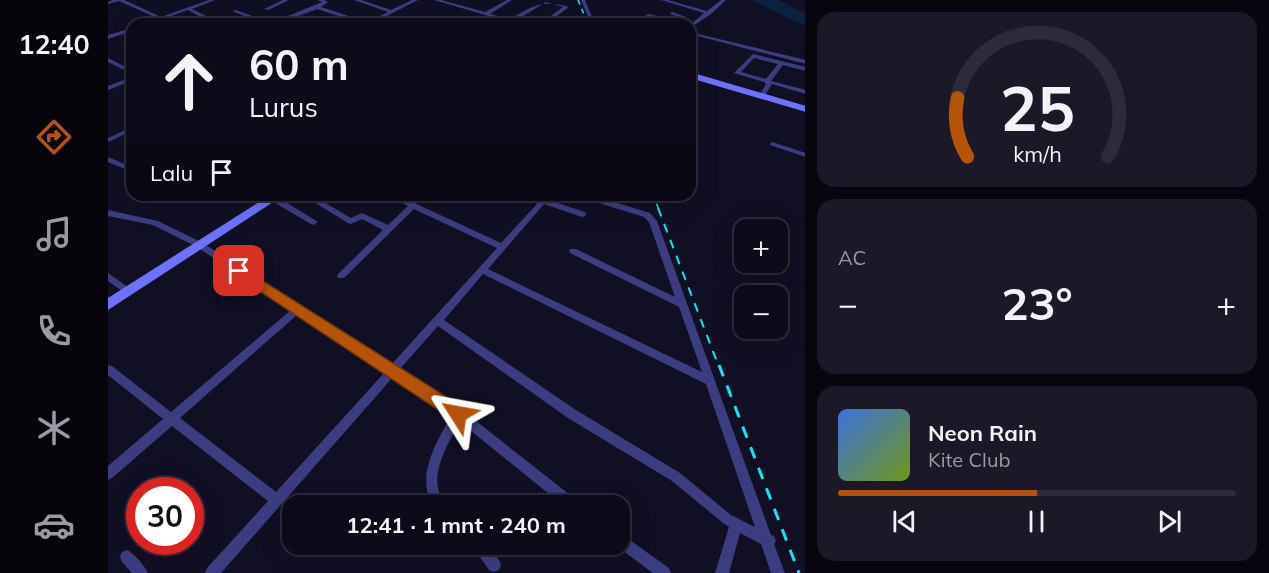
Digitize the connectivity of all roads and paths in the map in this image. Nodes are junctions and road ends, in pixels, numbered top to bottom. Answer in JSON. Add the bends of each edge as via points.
{"nodes":[{"id":1,"x":119,"y":0,"type":"edge"},
{"id":2,"x":213,"y":0,"type":"edge"},
{"id":3,"x":287,"y":0,"type":"edge"},
{"id":4,"x":320,"y":0,"type":"edge"},
{"id":5,"x":356,"y":0,"type":"edge"},
{"id":6,"x":416,"y":0,"type":"edge"},
{"id":7,"x":436,"y":0,"type":"edge"},
{"id":8,"x":466,"y":0,"type":"edge"},
{"id":9,"x":510,"y":0,"type":"edge"},
{"id":10,"x":545,"y":0,"type":"edge"},
{"id":11,"x":583,"y":0,"type":"edge"},
{"id":12,"x":663,"y":0,"type":"edge"},
{"id":13,"x":723,"y":0,"type":"edge"},
{"id":14,"x":108,"y":3,"type":"edge"},
{"id":15,"x":456,"y":6,"type":"junction"},
{"id":16,"x":317,"y":7,"type":"junction"},
{"id":17,"x":189,"y":9,"type":"junction"},
{"id":18,"x":266,"y":9,"type":"dead end"},
{"id":19,"x":234,"y":11,"type":"dead end"},
{"id":20,"x":393,"y":12,"type":"junction"},
{"id":21,"x":709,"y":12,"type":"junction"},
{"id":22,"x":672,"y":13,"type":"dead end"},
{"id":23,"x":486,"y":14,"type":"junction"},
{"id":24,"x":536,"y":17,"type":"dead end"},
{"id":25,"x":163,"y":18,"type":"joint"},
{"id":26,"x":206,"y":18,"type":"edge"},
{"id":27,"x":254,"y":18,"type":"edge"},
{"id":28,"x":290,"y":18,"type":"edge"},
{"id":29,"x":349,"y":18,"type":"edge"},
{"id":30,"x":380,"y":18,"type":"edge"},
{"id":31,"x":501,"y":18,"type":"edge"},
{"id":32,"x":521,"y":18,"type":"edge"},
{"id":33,"x":540,"y":18,"type":"edge"},
{"id":34,"x":551,"y":18,"type":"edge"},
{"id":35,"x":590,"y":18,"type":"edge"},
{"id":36,"x":643,"y":18,"type":"edge"},
{"id":37,"x":659,"y":18,"type":"edge"},
{"id":38,"x":682,"y":18,"type":"edge"},
{"id":39,"x":696,"y":22,"type":"edge"},
{"id":40,"x":126,"y":31,"type":"edge"},
{"id":41,"x":696,"y":34,"type":"edge"},
{"id":42,"x":108,"y":37,"type":"edge"},
{"id":43,"x":108,"y":60,"type":"edge"},
{"id":44,"x":805,"y":62,"type":"edge"},
{"id":45,"x":785,"y":64,"type":"junction"},
{"id":46,"x":126,"y":69,"type":"edge"},
{"id":47,"x":805,"y":69,"type":"edge"},
{"id":48,"x":696,"y":77,"type":"edge"},
{"id":49,"x":126,"y":81,"type":"edge"},
{"id":50,"x":770,"y":83,"type":"junction"},
{"id":51,"x":108,"y":88,"type":"edge"},
{"id":52,"x":805,"y":92,"type":"edge"},
{"id":53,"x":762,"y":96,"type":"junction"},
{"id":54,"x":805,"y":109,"type":"edge"},
{"id":55,"x":126,"y":132,"type":"edge"},
{"id":56,"x":108,"y":140,"type":"edge"},
{"id":57,"x":772,"y":144,"type":"dead end"},
{"id":58,"x":805,"y":155,"type":"edge"},
{"id":59,"x":108,"y":159,"type":"edge"},
{"id":60,"x":126,"y":167,"type":"edge"},
{"id":61,"x":270,"y":201,"type":"edge"},
{"id":62,"x":282,"y":201,"type":"edge"},
{"id":63,"x":316,"y":201,"type":"edge"},
{"id":64,"x":404,"y":201,"type":"edge"},
{"id":65,"x":538,"y":201,"type":"edge"},
{"id":66,"x":551,"y":201,"type":"edge"},
{"id":67,"x":602,"y":201,"type":"edge"},
{"id":68,"x":413,"y":205,"type":"junction"},
{"id":69,"x":108,"y":213,"type":"edge"},
{"id":70,"x":582,"y":213,"type":"dead end"},
{"id":71,"x":314,"y":222,"type":"dead end"},
{"id":72,"x":388,"y":229,"type":"junction"},
{"id":73,"x":200,"y":244,"type":"junction"},
{"id":74,"x":503,"y":247,"type":"junction"},
{"id":75,"x":573,"y":251,"type":"dead end"},
{"id":76,"x":482,"y":270,"type":"junction"},
{"id":77,"x":108,"y":276,"type":"edge"},
{"id":78,"x":340,"y":276,"type":"dead end"},
{"id":79,"x":129,"y":292,"type":"junction"},
{"id":80,"x":681,"y":304,"type":"junction"},
{"id":81,"x":108,"y":305,"type":"edge"},
{"id":82,"x":297,"y":310,"type":"junction"},
{"id":83,"x":437,"y":320,"type":"junction"},
{"id":84,"x":108,"y":369,"type":"edge"},
{"id":85,"x":392,"y":369,"type":"junction"},
{"id":86,"x":709,"y":381,"type":"junction"},
{"id":87,"x":458,"y":414,"type":"junction"},
{"id":88,"x":174,"y":418,"type":"junction"},
{"id":89,"x":108,"y":474,"type":"edge"},
{"id":90,"x":435,"y":495,"type":"edge"},
{"id":91,"x":561,"y":495,"type":"edge"},
{"id":92,"x":276,"y":500,"type":"junction"},
{"id":93,"x":736,"y":525,"type":"junction"},
{"id":94,"x":768,"y":541,"type":"junction"},
{"id":95,"x":630,"y":548,"type":"edge"},
{"id":96,"x":486,"y":555,"type":"edge"},
{"id":97,"x":127,"y":557,"type":"dead end"},
{"id":98,"x":494,"y":566,"type":"dead end"},
{"id":99,"x":141,"y":573,"type":"edge"},
{"id":100,"x":212,"y":573,"type":"edge"},
{"id":101,"x":664,"y":573,"type":"edge"},
{"id":102,"x":722,"y":573,"type":"edge"},
{"id":103,"x":778,"y":573,"type":"edge"}],
"edges":[{"from":1,"to":14,"type":"street"},
{"from":1,"to":25,"type":"street"},
{"from":2,"to":17,"type":"street"},
{"from":3,"to":18,"type":"street"},
{"from":4,"to":16,"type":"street","via":[[326,3]]},
{"from":5,"to":20,"type":"street"},
{"from":6,"to":20,"type":"street"},
{"from":7,"to":15,"type":"street"},
{"from":8,"to":15,"type":"street"},
{"from":9,"to":23,"type":"street"},
{"from":10,"to":32,"type":"street"},
{"from":10,"to":34,"type":"street","via":[[567,7]]},
{"from":11,"to":35,"type":"street"},
{"from":12,"to":21,"type":"street"},
{"from":13,"to":21,"type":"street"},
{"from":15,"to":23,"type":"street"},
{"from":16,"to":28,"type":"street"},
{"from":16,"to":29,"type":"street"},
{"from":17,"to":25,"type":"street"},
{"from":17,"to":26,"type":"street"},
{"from":19,"to":27,"type":"street"},
{"from":20,"to":30,"type":"street"},
{"from":21,"to":39,"type":"street"},
{"from":22,"to":38,"type":"street"},
{"from":23,"to":31,"type":"street"},
{"from":24,"to":33,"type":"street"},
{"from":36,"to":37,"type":"street"},
{"from":40,"to":42,"type":"street"},
{"from":41,"to":44,"type":"street"},
{"from":43,"to":46,"type":"street"},
{"from":45,"to":47,"type":"street"},
{"from":45,"to":50,"type":"street"},
{"from":45,"to":50,"type":"street","via":[[753,56],[737,73]]},
{"from":48,"to":53,"type":"main road"},
{"from":49,"to":51,"type":"street"},
{"from":50,"to":52,"type":"street"},
{"from":50,"to":53,"type":"street"},
{"from":53,"to":54,"type":"main road"},
{"from":55,"to":56,"type":"street"},
{"from":57,"to":58,"type":"street"},
{"from":59,"to":60,"type":"street"},
{"from":61,"to":73,"type":"main road"},
{"from":62,"to":71,"type":"street"},
{"from":63,"to":72,"type":"street","via":[[351,221],[362,216]]},
{"from":64,"to":68,"type":"street"},
{"from":65,"to":74,"type":"street","via":[[539,206]]},
{"from":66,"to":70,"type":"street"},
{"from":67,"to":80,"type":"street","via":[[651,217]]},
{"from":68,"to":72,"type":"street"},
{"from":68,"to":74,"type":"street"},
{"from":69,"to":73,"type":"street","via":[[155,223]]},
{"from":72,"to":78,"type":"street"},
{"from":73,"to":79,"type":"main road"},
{"from":73,"to":82,"type":"street"},
{"from":74,"to":76,"type":"street"},
{"from":75,"to":80,"type":"street"},
{"from":76,"to":83,"type":"street"},
{"from":76,"to":86,"type":"street"},
{"from":77,"to":79,"type":"street"},
{"from":79,"to":81,"type":"main road"},
{"from":80,"to":86,"type":"street"},
{"from":82,"to":85,"type":"street"},
{"from":82,"to":88,"type":"street"},
{"from":83,"to":85,"type":"street"},
{"from":83,"to":93,"type":"street","via":[[572,414],[676,477]]},
{"from":84,"to":88,"type":"street"},
{"from":85,"to":87,"type":"street"},
{"from":85,"to":92,"type":"street"},
{"from":86,"to":94,"type":"street"},
{"from":87,"to":90,"type":"street","via":[[435,456]]},
{"from":87,"to":91,"type":"street"},
{"from":88,"to":89,"type":"street"},
{"from":88,"to":92,"type":"street"},
{"from":92,"to":100,"type":"street"},
{"from":93,"to":94,"type":"street"},
{"from":93,"to":102,"type":"street"},
{"from":94,"to":103,"type":"street"},
{"from":95,"to":101,"type":"street"},
{"from":96,"to":98,"type":"street"},
{"from":97,"to":99,"type":"street"}]}
